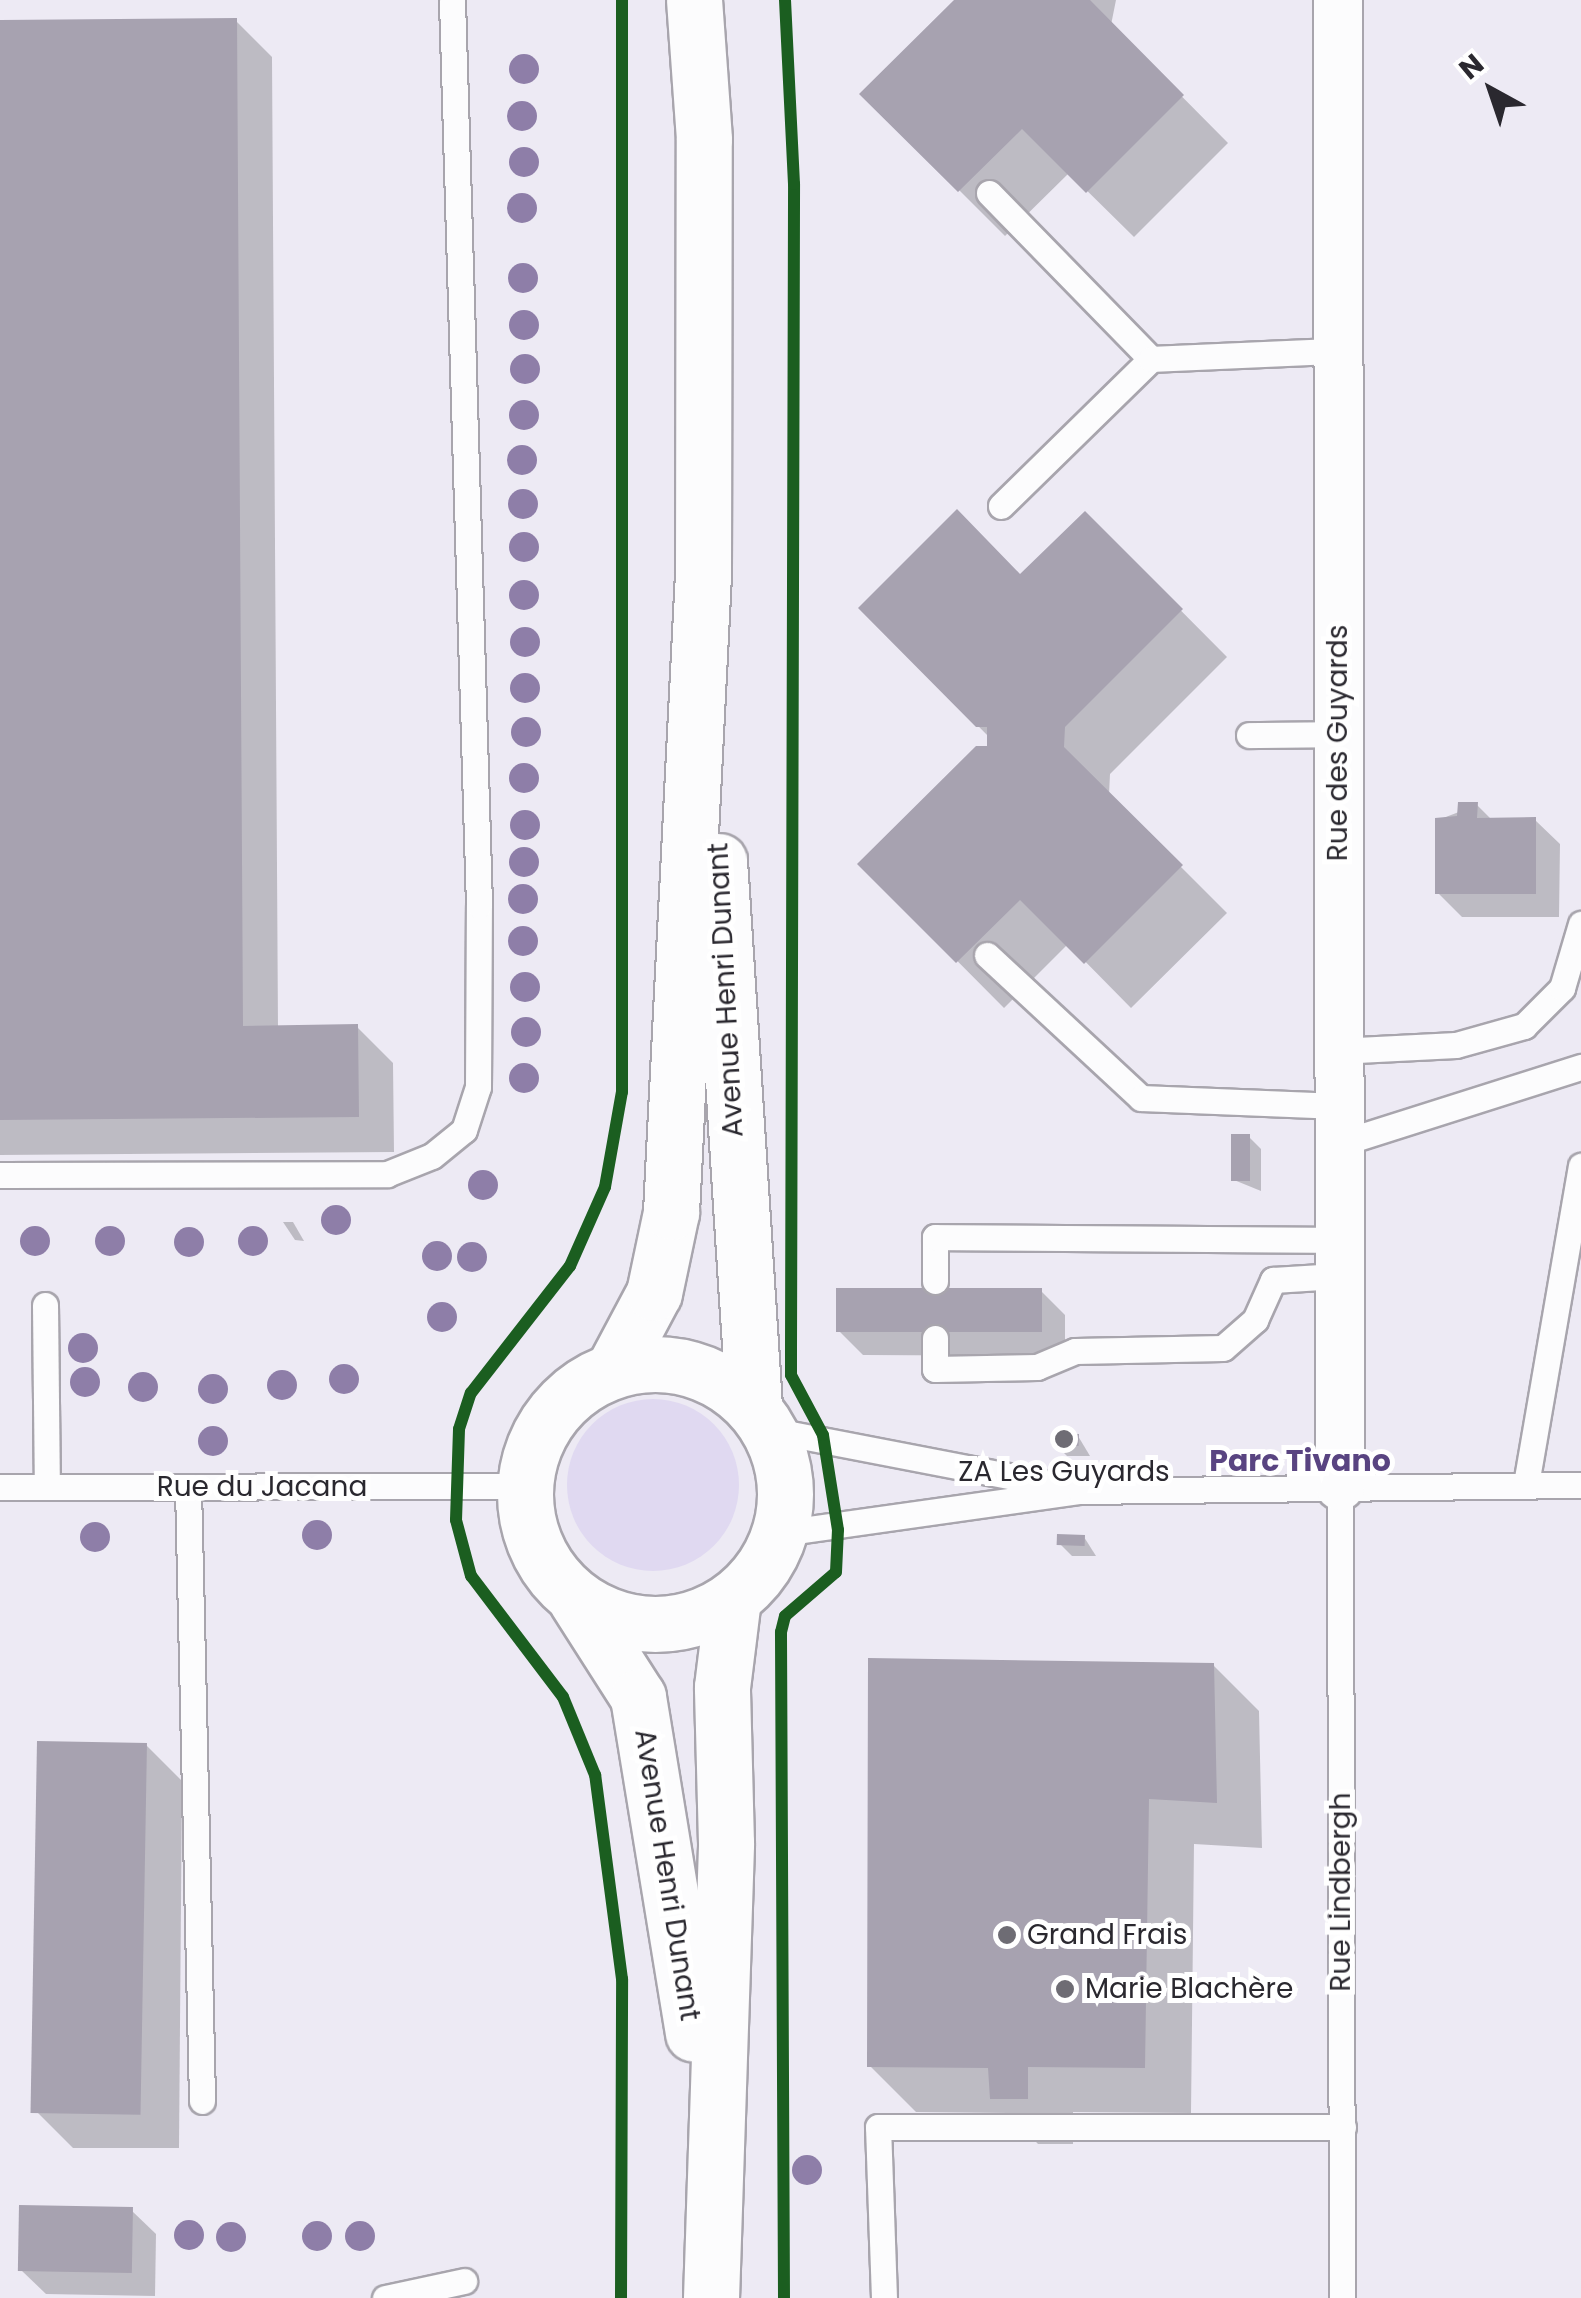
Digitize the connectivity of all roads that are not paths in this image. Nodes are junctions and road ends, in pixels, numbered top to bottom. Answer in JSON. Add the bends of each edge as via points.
{"nodes":[{"id":1,"x":452,"y":0,"type":"edge"},
{"id":2,"x":694,"y":0,"type":"edge"},
{"id":3,"x":1338,"y":0,"type":"edge"},
{"id":4,"x":989,"y":194,"type":"dead end"},
{"id":5,"x":1337,"y":351,"type":"junction"},
{"id":6,"x":1152,"y":358,"type":"junction"},
{"id":7,"x":1001,"y":506,"type":"dead end"},
{"id":8,"x":703,"y":574,"type":"junction"},
{"id":9,"x":1339,"y":734,"type":"junction"},
{"id":10,"x":1249,"y":735,"type":"dead end"},
{"id":11,"x":1581,"y":924,"type":"edge"},
{"id":12,"x":987,"y":955,"type":"dead end"},
{"id":13,"x":1337,"y":1052,"type":"junction"},
{"id":14,"x":1581,"y":1066,"type":"edge"},
{"id":15,"x":1338,"y":1125,"type":"junction"},
{"id":16,"x":1581,"y":1166,"type":"edge"},
{"id":17,"x":0,"y":1175,"type":"edge"},
{"id":18,"x":1337,"y":1258,"type":"junction"},
{"id":19,"x":935,"y":1281,"type":"dead end"},
{"id":20,"x":46,"y":1305,"type":"dead end"},
{"id":21,"x":935,"y":1338,"type":"dead end"},
{"id":22,"x":613,"y":1370,"type":"junction"},
{"id":23,"x":762,"y":1418,"type":"junction"},
{"id":24,"x":1526,"y":1484,"type":"junction"},
{"id":25,"x":1581,"y":1485,"type":"edge"},
{"id":26,"x":524,"y":1486,"type":"junction"},
{"id":27,"x":1340,"y":1486,"type":"junction"},
{"id":28,"x":0,"y":1487,"type":"edge"},
{"id":29,"x":47,"y":1487,"type":"junction"},
{"id":30,"x":188,"y":1487,"type":"junction"},
{"id":31,"x":1080,"y":1491,"type":"junction"},
{"id":32,"x":780,"y":1533,"type":"junction"},
{"id":33,"x":733,"y":1599,"type":"junction"},
{"id":34,"x":576,"y":1600,"type":"junction"},
{"id":35,"x":202,"y":2101,"type":"dead end"},
{"id":36,"x":1342,"y":2127,"type":"junction"},
{"id":37,"x":711,"y":2167,"type":"junction"},
{"id":38,"x":464,"y":2281,"type":"dead end"},
{"id":39,"x":385,"y":2298,"type":"edge"},
{"id":40,"x":711,"y":2298,"type":"edge"},
{"id":41,"x":884,"y":2298,"type":"edge"},
{"id":42,"x":1342,"y":2298,"type":"edge"}],
"edges":[{"from":1,"to":17,"type":"lane","via":[[479,905],[478,1087],[464,1130],[388,1174]]},
{"from":2,"to":8,"type":"main road","name":"Avenue Henri Dunant","via":[[704,139]]},
{"from":3,"to":5,"type":"street","name":"Rue des Guyards"},
{"from":4,"to":6,"type":"lane"},
{"from":5,"to":6,"type":"lane"},
{"from":5,"to":9,"type":"street","name":"Rue des Guyards"},
{"from":6,"to":7,"type":"lane"},
{"from":8,"to":22,"type":"main road","name":"Avenue Henri Dunant","via":[[671,1212],[654,1293]]},
{"from":8,"to":23,"type":"main road","name":"Avenue Henri Dunant"},
{"from":9,"to":10,"type":"lane"},
{"from":9,"to":13,"type":"street","name":"Rue des Guyards"},
{"from":11,"to":13,"type":"lane","via":[[1562,988],[1524,1026],[1456,1045]]},
{"from":12,"to":15,"type":"lane","via":[[1141,1098]]},
{"from":13,"to":15,"type":"street","name":"Rue des Guyards"},
{"from":14,"to":15,"type":"lane"},
{"from":15,"to":18,"type":"street","name":"Rue des Guyards"},
{"from":16,"to":24,"type":"lane"},
{"from":18,"to":19,"type":"lane","via":[[935,1237]]},
{"from":18,"to":21,"type":"lane","via":[[1273,1280],[1255,1320],[1223,1348],[1075,1351],[1037,1367],[935,1369]]},
{"from":18,"to":27,"type":"street","name":"Rue des Guyards"},
{"from":20,"to":29,"type":"lane"},
{"from":22,"to":23,"type":"main road","via":[[690,1367]]},
{"from":22,"to":26,"type":"main road","via":[[558,1406],[535,1441]]},
{"from":23,"to":31,"type":"lane"},
{"from":23,"to":32,"type":"main road","via":[[787,1498]]},
{"from":24,"to":25,"type":"lane"},
{"from":24,"to":27,"type":"lane"},
{"from":26,"to":30,"type":"lane","name":"Rue du Jacana"},
{"from":26,"to":34,"type":"main road","via":[[542,1562]]},
{"from":27,"to":31,"type":"lane"},
{"from":27,"to":36,"type":"lane","name":"Rue Lindbergh"},
{"from":28,"to":29,"type":"lane","name":"Rue du Jacana"},
{"from":29,"to":30,"type":"lane","name":"Rue du Jacana"},
{"from":30,"to":35,"type":"lane"},
{"from":31,"to":32,"type":"lane"},
{"from":32,"to":33,"type":"main road","via":[[762,1570]]},
{"from":33,"to":34,"type":"main road","via":[[687,1621],[649,1626]]},
{"from":33,"to":37,"type":"main road","name":"Avenue Henri Dunant","via":[[722,1688],[726,1842]]},
{"from":34,"to":37,"type":"main road","name":"Avenue Henri Dunant","via":[[638,1698]]},
{"from":36,"to":41,"type":"lane","via":[[878,2127]]},
{"from":36,"to":42,"type":"lane","name":"Rue Lindbergh"},
{"from":37,"to":40,"type":"main road","name":"Avenue Henri Dunant"},
{"from":38,"to":39,"type":"lane"}]}
